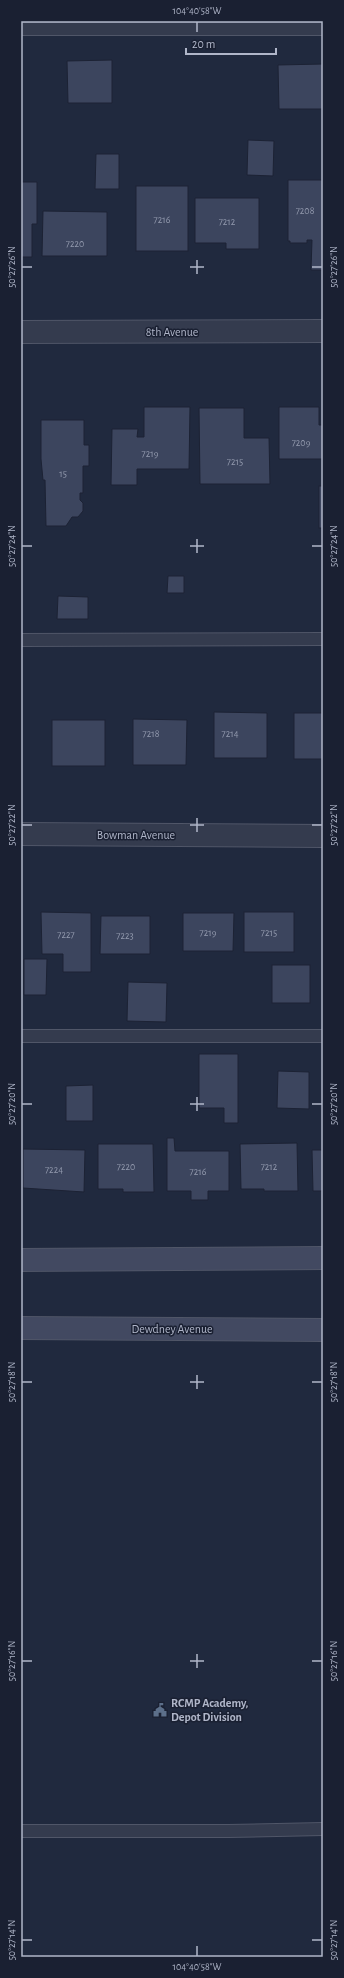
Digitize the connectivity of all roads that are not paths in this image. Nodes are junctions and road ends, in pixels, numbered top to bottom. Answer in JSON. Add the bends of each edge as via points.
{"nodes":[{"id":1,"x":21,"y":29,"type":"edge"},
{"id":2,"x":323,"y":29,"type":"edge"},
{"id":3,"x":323,"y":331,"type":"edge"},
{"id":4,"x":21,"y":332,"type":"edge"},
{"id":5,"x":323,"y":639,"type":"edge"},
{"id":6,"x":21,"y":640,"type":"edge"},
{"id":7,"x":21,"y":834,"type":"edge"},
{"id":8,"x":323,"y":836,"type":"edge"},
{"id":9,"x":21,"y":1036,"type":"edge"},
{"id":10,"x":323,"y":1036,"type":"edge"},
{"id":11,"x":323,"y":1258,"type":"edge"},
{"id":12,"x":21,"y":1260,"type":"edge"},
{"id":13,"x":21,"y":1328,"type":"edge"},
{"id":14,"x":323,"y":1330,"type":"edge"},
{"id":15,"x":323,"y":1829,"type":"edge"},
{"id":16,"x":21,"y":1831,"type":"edge"}],
"edges":[{"from":1,"to":2,"type":"lane"},
{"from":3,"to":4,"type":"street","name":"8th Avenue"},
{"from":5,"to":6,"type":"lane"},
{"from":7,"to":8,"type":"street","name":"Bowman Avenue"},
{"from":9,"to":10,"type":"lane"},
{"from":11,"to":12,"type":"main road"},
{"from":13,"to":14,"type":"main road","name":"Dewdney Avenue"},
{"from":15,"to":16,"type":"lane"}]}
